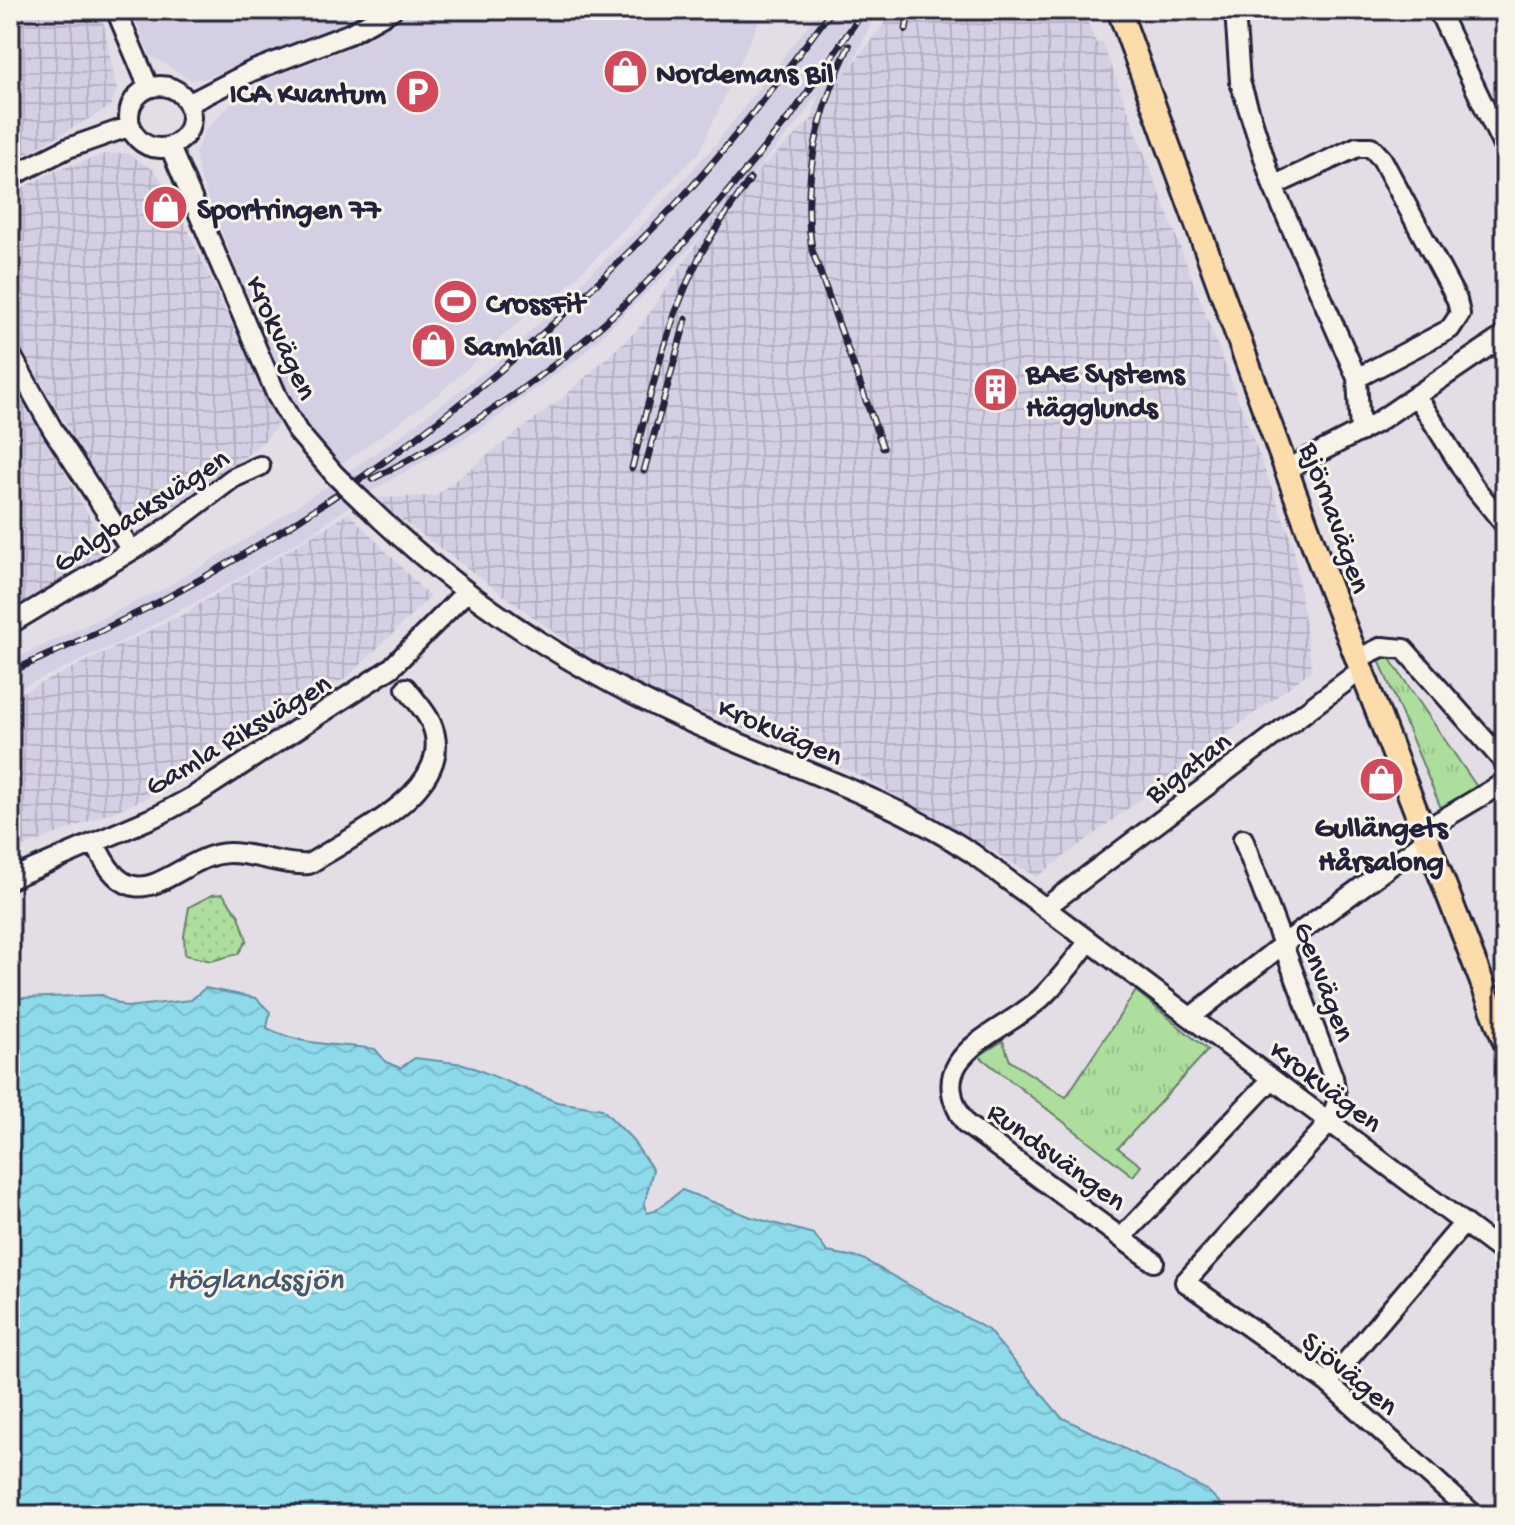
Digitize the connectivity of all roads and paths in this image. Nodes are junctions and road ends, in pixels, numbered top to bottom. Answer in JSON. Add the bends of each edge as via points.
{"nodes":[{"id":1,"x":116,"y":10,"type":"edge"},
{"id":2,"x":392,"y":10,"type":"edge"},
{"id":3,"x":1119,"y":10,"type":"edge"},
{"id":4,"x":1235,"y":10,"type":"edge"},
{"id":5,"x":1438,"y":10,"type":"edge"},
{"id":6,"x":149,"y":88,"type":"junction"},
{"id":7,"x":188,"y":104,"type":"junction"},
{"id":8,"x":131,"y":126,"type":"junction"},
{"id":9,"x":170,"y":147,"type":"junction"},
{"id":10,"x":1505,"y":150,"type":"edge"},
{"id":11,"x":10,"y":177,"type":"edge"},
{"id":12,"x":1273,"y":186,"type":"junction"},
{"id":13,"x":1505,"y":335,"type":"edge"},
{"id":14,"x":10,"y":353,"type":"edge"},
{"id":15,"x":1357,"y":378,"type":"junction"},
{"id":16,"x":1416,"y":395,"type":"junction"},
{"id":17,"x":1360,"y":432,"type":"junction"},
{"id":18,"x":260,"y":466,"type":"dead end"},
{"id":19,"x":1287,"y":469,"type":"junction"},
{"id":20,"x":1505,"y":525,"type":"edge"},
{"id":21,"x":131,"y":550,"type":"junction"},
{"id":22,"x":466,"y":592,"type":"junction"},
{"id":23,"x":10,"y":624,"type":"edge"},
{"id":24,"x":1359,"y":664,"type":"junction"},
{"id":25,"x":406,"y":688,"type":"dead end"},
{"id":26,"x":1505,"y":763,"type":"edge"},
{"id":27,"x":1505,"y":782,"type":"edge"},
{"id":28,"x":1424,"y":836,"type":"junction"},
{"id":29,"x":1243,"y":839,"type":"dead end"},
{"id":30,"x":95,"y":843,"type":"junction"},
{"id":31,"x":10,"y":879,"type":"edge"},
{"id":32,"x":1046,"y":907,"type":"junction"},
{"id":33,"x":1089,"y":941,"type":"junction"},
{"id":34,"x":1282,"y":945,"type":"junction"},
{"id":35,"x":1191,"y":1017,"type":"junction"},
{"id":36,"x":1504,"y":1034,"type":"edge"},
{"id":37,"x":1272,"y":1079,"type":"junction"},
{"id":38,"x":1330,"y":1122,"type":"junction"},
{"id":39,"x":1464,"y":1223,"type":"junction"},
{"id":40,"x":1122,"y":1237,"type":"junction"},
{"id":41,"x":1505,"y":1254,"type":"edge"},
{"id":42,"x":1154,"y":1262,"type":"dead end"},
{"id":43,"x":1328,"y":1383,"type":"junction"},
{"id":44,"x":1474,"y":1515,"type":"edge"}],
"edges":[{"from":1,"to":6,"type":"street"},
{"from":2,"to":7,"type":"street"},
{"from":3,"to":19,"type":"main road","name":"Björnavägen"},
{"from":4,"to":12,"type":"street","via":[[1237,69]]},
{"from":5,"to":10,"type":"street"},
{"from":6,"to":7,"type":"street","via":[[172,89]]},
{"from":6,"to":8,"type":"street","via":[[131,107]]},
{"from":7,"to":9,"type":"street","via":[[188,131]]},
{"from":8,"to":9,"type":"street","via":[[147,145]]},
{"from":8,"to":11,"type":"street","via":[[68,148]]},
{"from":9,"to":22,"type":"street","name":"Krokvägen","bridge":true,"via":[[277,396],[298,432],[371,510]]},
{"from":12,"to":15,"type":"street"},
{"from":12,"to":15,"type":"street","via":[[1357,147],[1371,147],[1457,300],[1460,314],[1450,329]]},
{"from":13,"to":16,"type":"street"},
{"from":14,"to":21,"type":"street"},
{"from":15,"to":17,"type":"street"},
{"from":16,"to":17,"type":"street"},
{"from":16,"to":20,"type":"street","via":[[1474,487]]},
{"from":17,"to":19,"type":"street"},
{"from":18,"to":21,"type":"street","name":"Galgbacksvägen","via":[[233,478]]},
{"from":19,"to":24,"type":"main road","name":"Björnavägen"},
{"from":21,"to":23,"type":"street","name":"Galgbacksvägen"},
{"from":22,"to":30,"type":"street","name":"Gamla Riksvägen","via":[[413,649],[344,702],[194,796]]},
{"from":22,"to":32,"type":"street","name":"Krokvägen","via":[[638,697],[939,832]]},
{"from":24,"to":26,"type":"street","name":"Bigatan","via":[[1391,645],[1404,649]]},
{"from":24,"to":28,"type":"main road","name":"Björnavägen"},
{"from":24,"to":32,"type":"street","name":"Bigatan"},
{"from":25,"to":30,"type":"street","via":[[431,722],[436,744],[424,783],[411,798],[309,864],[215,855],[170,879],[142,885],[112,873]]},
{"from":27,"to":28,"type":"street"},
{"from":28,"to":34,"type":"street"},
{"from":28,"to":36,"type":"main road","name":"Björnavägen"},
{"from":29,"to":34,"type":"street","name":"Genvägen"},
{"from":30,"to":31,"type":"street","name":"Gamla Riksvägen"},
{"from":32,"to":33,"type":"street","name":"Krokvägen"},
{"from":33,"to":35,"type":"street","name":"Krokvägen"},
{"from":33,"to":40,"type":"street","name":"Rundsvängen","via":[[1041,998],[959,1059],[951,1074],[951,1091],[966,1124]]},
{"from":34,"to":35,"type":"street"},
{"from":34,"to":38,"type":"street","name":"Genvägen","via":[[1337,1092]]},
{"from":35,"to":37,"type":"street","name":"Krokvägen"},
{"from":37,"to":38,"type":"street","name":"Krokvägen"},
{"from":37,"to":40,"type":"street","name":"Rundsvängen"},
{"from":38,"to":39,"type":"street","name":"Krokvägen"},
{"from":38,"to":43,"type":"street","name":"Sjövägen","via":[[1185,1282]]},
{"from":39,"to":41,"type":"street","name":"Krokvägen"},
{"from":39,"to":43,"type":"street"},
{"from":40,"to":42,"type":"street","name":"Rundsvängen"},
{"from":43,"to":44,"type":"street","name":"Sjövägen"}]}
